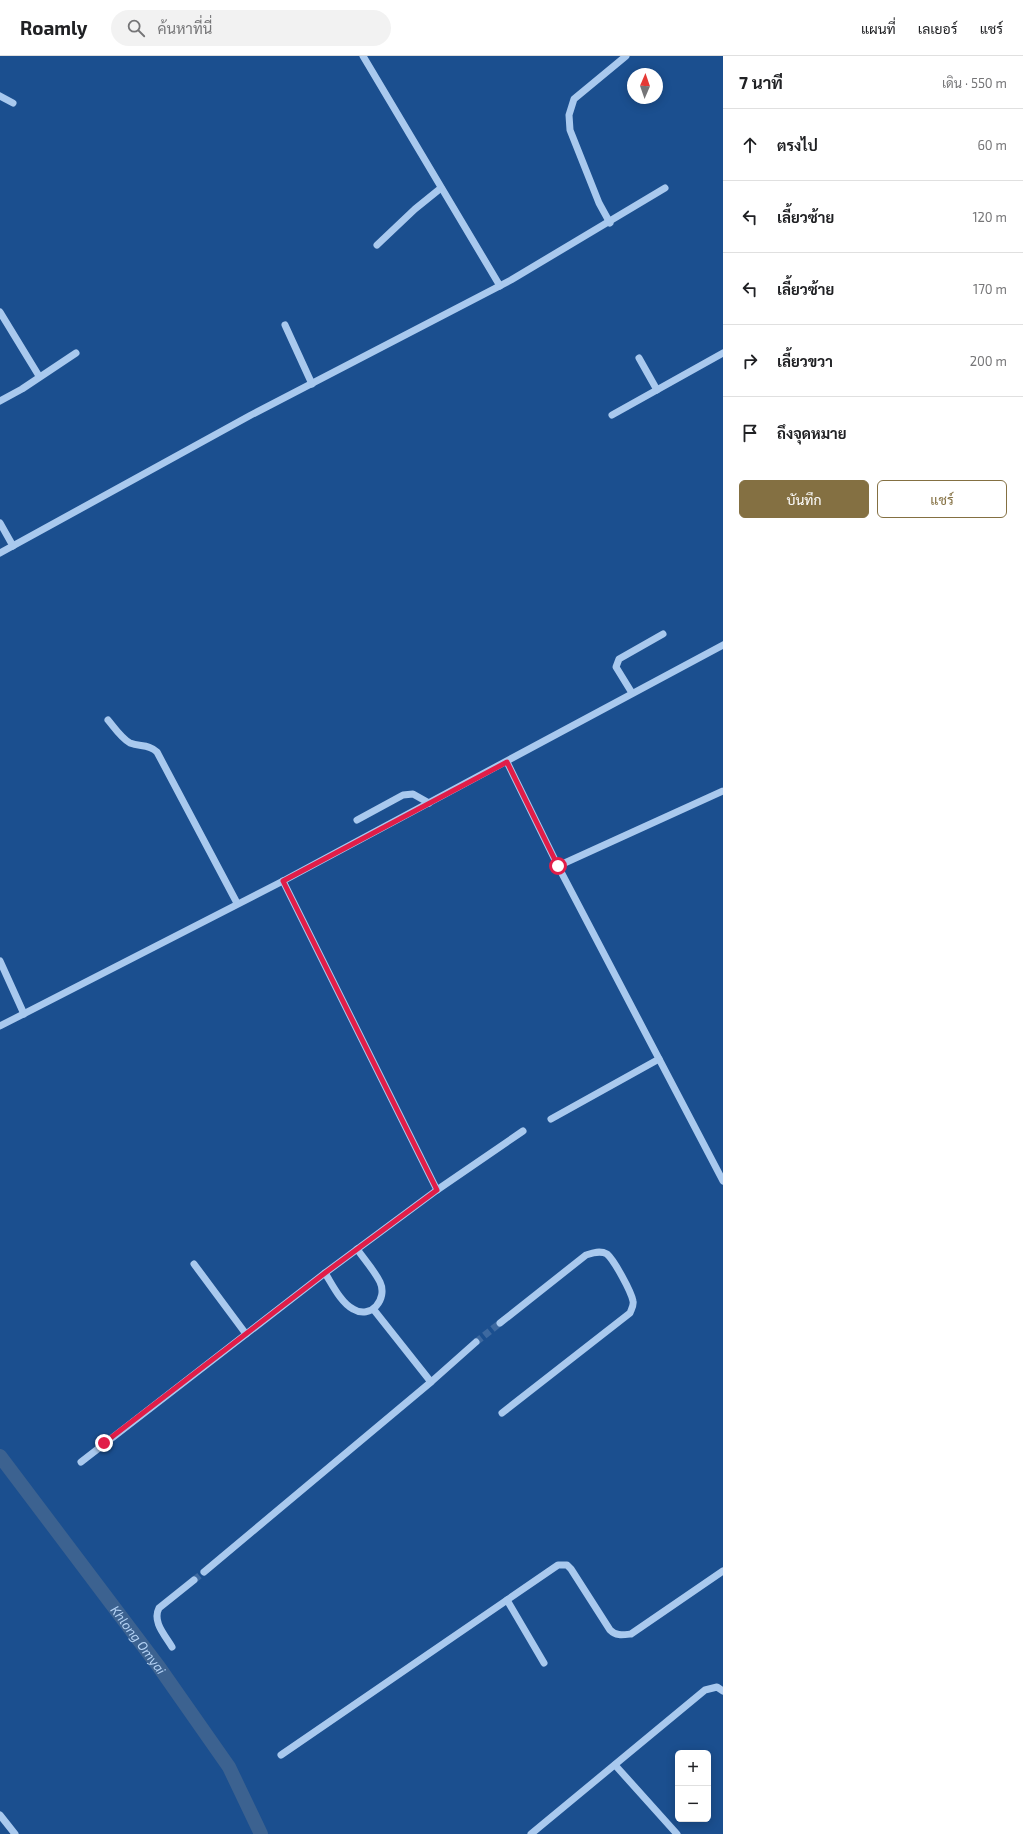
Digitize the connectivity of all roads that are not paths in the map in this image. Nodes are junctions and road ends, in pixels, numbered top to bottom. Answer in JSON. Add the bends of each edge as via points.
{"nodes":[{"id":1,"x":363,"y":56,"type":"edge"},
{"id":2,"x":624,"y":57,"type":"edge"},
{"id":3,"x":0,"y":96,"type":"edge"},
{"id":4,"x":13,"y":103,"type":"dead end"},
{"id":5,"x":441,"y":188,"type":"junction"},
{"id":6,"x":665,"y":188,"type":"dead end"},
{"id":7,"x":610,"y":222,"type":"junction"},
{"id":8,"x":377,"y":245,"type":"dead end"},
{"id":9,"x":500,"y":286,"type":"junction"},
{"id":10,"x":0,"y":312,"type":"edge"},
{"id":11,"x":285,"y":325,"type":"dead end"},
{"id":12,"x":76,"y":353,"type":"dead end"},
{"id":13,"x":723,"y":353,"type":"edge"},
{"id":14,"x":639,"y":358,"type":"dead end"},
{"id":15,"x":39,"y":376,"type":"junction"},
{"id":16,"x":312,"y":384,"type":"junction"},
{"id":17,"x":657,"y":390,"type":"junction"},
{"id":18,"x":0,"y":401,"type":"edge"},
{"id":19,"x":612,"y":416,"type":"dead end"},
{"id":20,"x":0,"y":523,"type":"edge"},
{"id":21,"x":12,"y":546,"type":"junction"},
{"id":22,"x":0,"y":553,"type":"edge"},
{"id":23,"x":663,"y":634,"type":"dead end"},
{"id":24,"x":723,"y":645,"type":"edge"},
{"id":25,"x":632,"y":694,"type":"junction"},
{"id":26,"x":108,"y":720,"type":"dead end"},
{"id":27,"x":507,"y":762,"type":"junction"},
{"id":28,"x":723,"y":791,"type":"edge"},
{"id":29,"x":429,"y":803,"type":"junction"},
{"id":30,"x":357,"y":820,"type":"dead end"},
{"id":31,"x":558,"y":866,"type":"junction"},
{"id":32,"x":283,"y":881,"type":"junction"},
{"id":33,"x":237,"y":903,"type":"junction"},
{"id":34,"x":0,"y":961,"type":"edge"},
{"id":35,"x":24,"y":1014,"type":"junction"},
{"id":36,"x":0,"y":1026,"type":"edge"},
{"id":37,"x":659,"y":1058,"type":"junction"},
{"id":38,"x":551,"y":1119,"type":"dead end"},
{"id":39,"x":523,"y":1131,"type":"dead end"},
{"id":40,"x":723,"y":1181,"type":"edge"},
{"id":41,"x":437,"y":1190,"type":"junction"},
{"id":42,"x":357,"y":1249,"type":"junction"},
{"id":43,"x":194,"y":1264,"type":"dead end"},
{"id":44,"x":325,"y":1273,"type":"junction"},
{"id":45,"x":374,"y":1310,"type":"junction"},
{"id":46,"x":500,"y":1323,"type":"tunnel mouth"},
{"id":47,"x":246,"y":1334,"type":"junction"},
{"id":48,"x":476,"y":1342,"type":"tunnel mouth"},
{"id":49,"x":431,"y":1382,"type":"junction"},
{"id":50,"x":502,"y":1413,"type":"dead end"},
{"id":51,"x":80,"y":1462,"type":"dead end"},
{"id":52,"x":723,"y":1571,"type":"edge"},
{"id":53,"x":204,"y":1572,"type":"tunnel mouth"},
{"id":54,"x":194,"y":1580,"type":"tunnel mouth"},
{"id":55,"x":507,"y":1600,"type":"junction"},
{"id":56,"x":172,"y":1647,"type":"dead end"},
{"id":57,"x":544,"y":1663,"type":"dead end"},
{"id":58,"x":723,"y":1691,"type":"edge"},
{"id":59,"x":281,"y":1755,"type":"dead end"},
{"id":60,"x":614,"y":1765,"type":"junction"},
{"id":61,"x":0,"y":1815,"type":"edge"},
{"id":62,"x":15,"y":1834,"type":"edge"},
{"id":63,"x":531,"y":1834,"type":"edge"},
{"id":64,"x":677,"y":1834,"type":"edge"}],
"edges":[{"from":1,"to":5,"type":"street"},
{"from":2,"to":7,"type":"street","via":[[574,99],[569,115],[570,130],[599,202]]},
{"from":3,"to":4,"type":"street"},
{"from":5,"to":8,"type":"street"},
{"from":5,"to":9,"type":"street"},
{"from":6,"to":7,"type":"street"},
{"from":7,"to":9,"type":"street"},
{"from":9,"to":16,"type":"street"},
{"from":10,"to":15,"type":"street"},
{"from":11,"to":16,"type":"street"},
{"from":12,"to":15,"type":"street"},
{"from":13,"to":17,"type":"street"},
{"from":14,"to":17,"type":"street"},
{"from":15,"to":18,"type":"street"},
{"from":16,"to":21,"type":"street"},
{"from":17,"to":19,"type":"street"},
{"from":20,"to":21,"type":"street"},
{"from":21,"to":22,"type":"street"},
{"from":23,"to":25,"type":"street","via":[[619,659],[616,667]]},
{"from":24,"to":25,"type":"street"},
{"from":25,"to":27,"type":"street"},
{"from":26,"to":33,"type":"street","via":[[126,740],[153,747],[157,752]]},
{"from":27,"to":29,"type":"street"},
{"from":27,"to":31,"type":"street"},
{"from":28,"to":31,"type":"street"},
{"from":29,"to":30,"type":"street","via":[[413,794],[403,795]]},
{"from":29,"to":32,"type":"street"},
{"from":31,"to":37,"type":"street"},
{"from":32,"to":33,"type":"street"},
{"from":32,"to":41,"type":"street"},
{"from":33,"to":35,"type":"street"},
{"from":34,"to":35,"type":"street"},
{"from":35,"to":36,"type":"street"},
{"from":37,"to":38,"type":"street"},
{"from":37,"to":40,"type":"street"},
{"from":39,"to":41,"type":"street"},
{"from":41,"to":42,"type":"street"},
{"from":42,"to":44,"type":"street"},
{"from":42,"to":45,"type":"street","via":[[380,1281],[381,1301]]},
{"from":43,"to":47,"type":"street"},
{"from":44,"to":45,"type":"street","via":[[346,1304],[354,1310]]},
{"from":44,"to":47,"type":"street"},
{"from":45,"to":49,"type":"street"},
{"from":46,"to":50,"type":"street","via":[[594,1252],[606,1253],[613,1261],[633,1299],[630,1312]]},
{"from":47,"to":51,"type":"street"},
{"from":48,"to":49,"type":"street"},
{"from":49,"to":53,"type":"street"},
{"from":52,"to":55,"type":"street","via":[[631,1634],[615,1634],[610,1630],[567,1565],[558,1564]]},
{"from":54,"to":56,"type":"street","via":[[159,1608],[156,1615],[158,1624]]},
{"from":55,"to":57,"type":"street"},
{"from":55,"to":59,"type":"street"},
{"from":58,"to":60,"type":"street","via":[[717,1687],[705,1690]]},
{"from":60,"to":63,"type":"street"},
{"from":60,"to":64,"type":"street"},
{"from":61,"to":62,"type":"street"}]}
